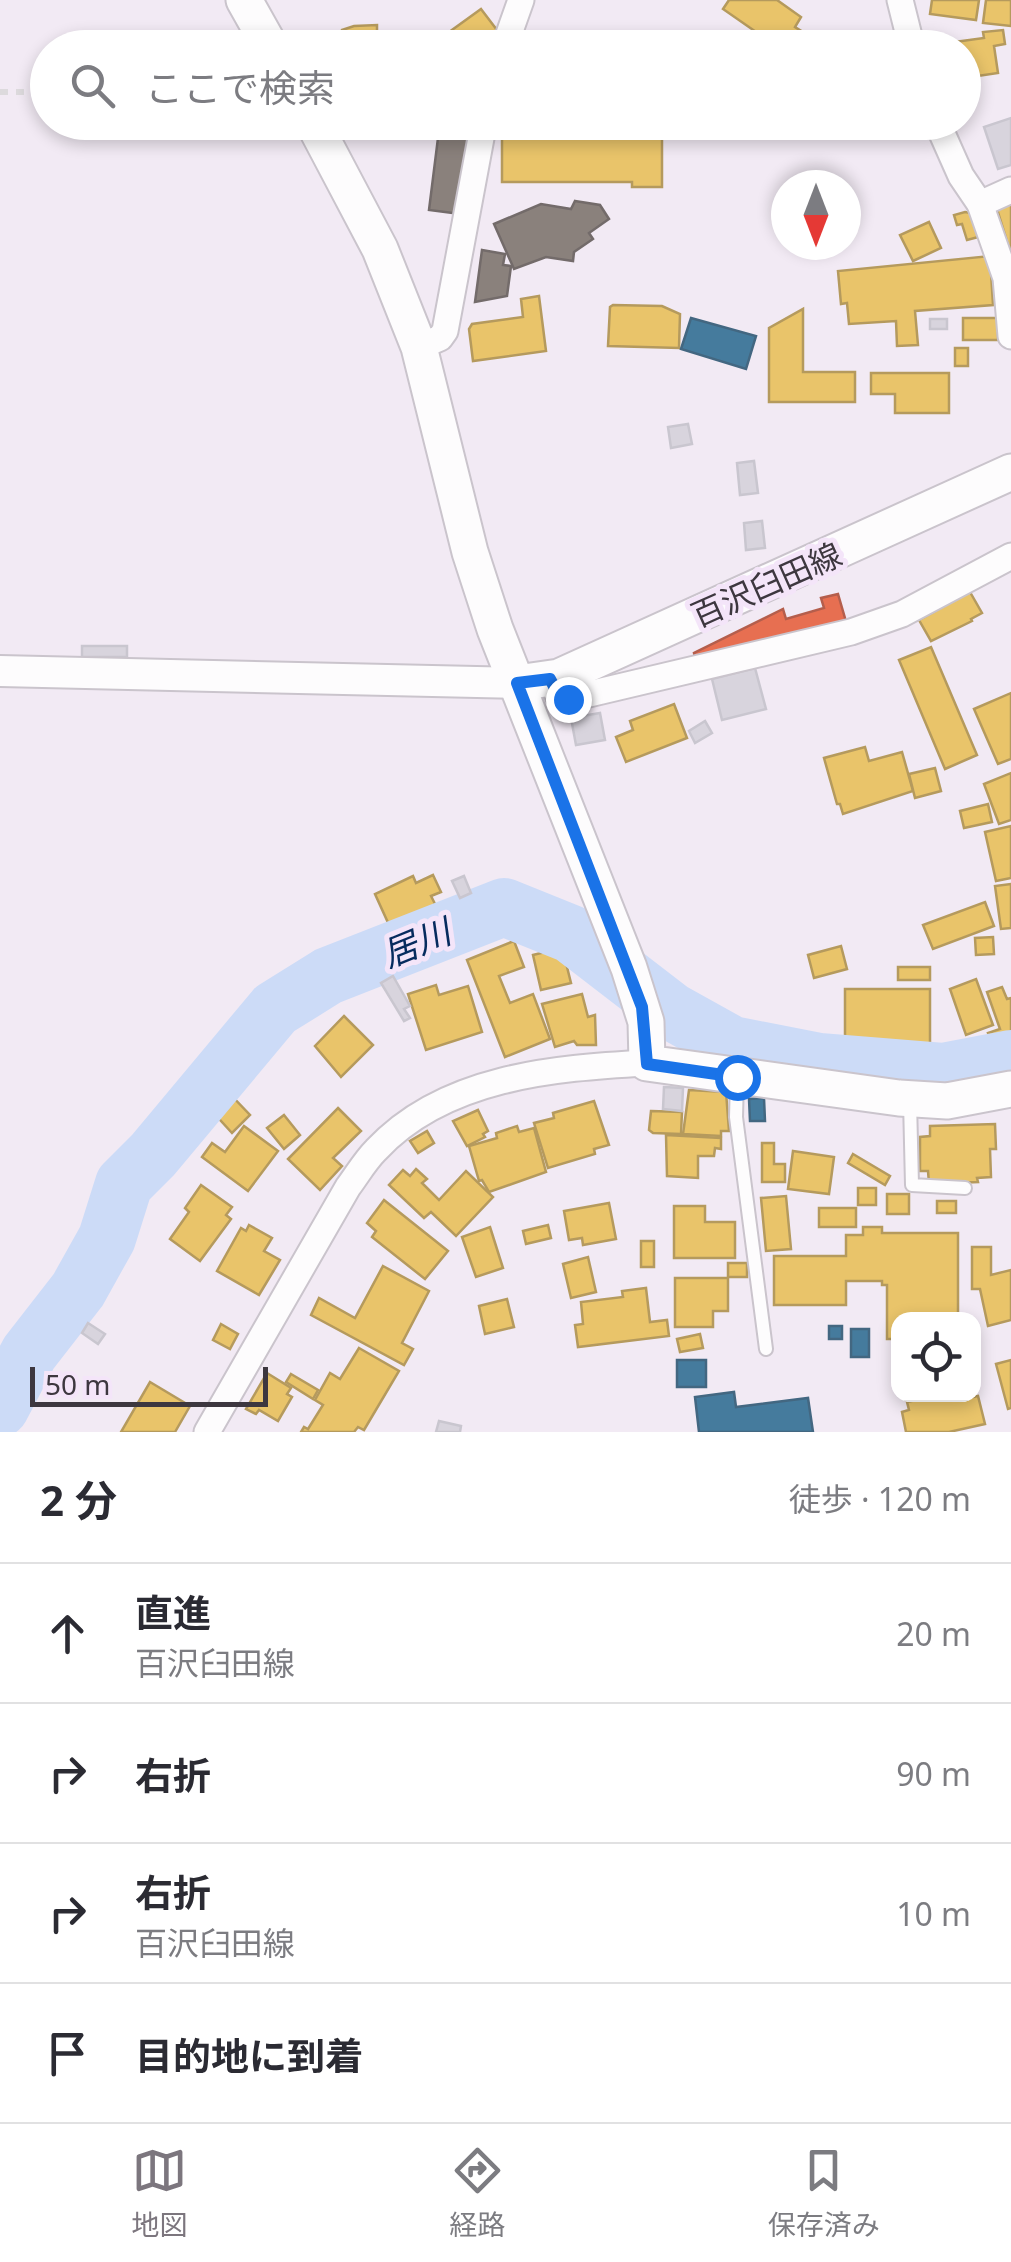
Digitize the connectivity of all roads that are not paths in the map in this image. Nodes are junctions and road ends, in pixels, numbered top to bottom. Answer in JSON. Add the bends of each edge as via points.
{"nodes":[{"id":1,"x":244,"y":0,"type":"edge"},
{"id":2,"x":521,"y":0,"type":"edge"},
{"id":3,"x":900,"y":0,"type":"edge"},
{"id":4,"x":261,"y":30,"type":"edge"},
{"id":5,"x":510,"y":30,"type":"edge"},
{"id":6,"x":908,"y":30,"type":"edge"},
{"id":7,"x":323,"y":140,"type":"edge"},
{"id":8,"x":481,"y":140,"type":"edge"},
{"id":9,"x":946,"y":140,"type":"edge"},
{"id":10,"x":1011,"y":190,"type":"edge"},
{"id":11,"x":980,"y":204,"type":"junction"},
{"id":12,"x":1011,"y":336,"type":"edge"},
{"id":13,"x":418,"y":347,"type":"junction"},
{"id":14,"x":1011,"y":472,"type":"edge"},
{"id":15,"x":1011,"y":556,"type":"edge"},
{"id":16,"x":0,"y":672,"type":"edge"},
{"id":17,"x":534,"y":681,"type":"junction"},
{"id":18,"x":647,"y":1064,"type":"junction"},
{"id":19,"x":737,"y":1077,"type":"junction"},
{"id":20,"x":1011,"y":1089,"type":"edge"},
{"id":21,"x":910,"y":1099,"type":"junction"},
{"id":22,"x":965,"y":1188,"type":"dead end"},
{"id":23,"x":766,"y":1349,"type":"dead end"},
{"id":24,"x":207,"y":1432,"type":"edge"}],
"edges":[{"from":1,"to":4,"type":"main road"},
{"from":2,"to":5,"type":"street"},
{"from":3,"to":6,"type":"street"},
{"from":7,"to":13,"type":"main road","via":[[380,250]]},
{"from":8,"to":13,"type":"street","via":[[444,332]]},
{"from":9,"to":11,"type":"street"},
{"from":10,"to":11,"type":"street"},
{"from":11,"to":12,"type":"street","via":[[1006,278]]},
{"from":13,"to":17,"type":"main road","via":[[470,552]]},
{"from":14,"to":17,"type":"main road","name":"百沢臼田線"},
{"from":15,"to":17,"type":"street","via":[[902,614],[851,632],[568,699]]},
{"from":16,"to":17,"type":"street"},
{"from":17,"to":18,"type":"main road","via":[[642,1007]]},
{"from":18,"to":19,"type":"main road"},
{"from":18,"to":24,"type":"street","via":[[496,1082],[405,1125],[348,1187]]},
{"from":19,"to":21,"type":"main road"},
{"from":19,"to":23,"type":"lane","via":[[736,1116]]},
{"from":20,"to":21,"type":"main road","via":[[947,1101]]},
{"from":21,"to":22,"type":"lane","via":[[912,1185]]}]}
